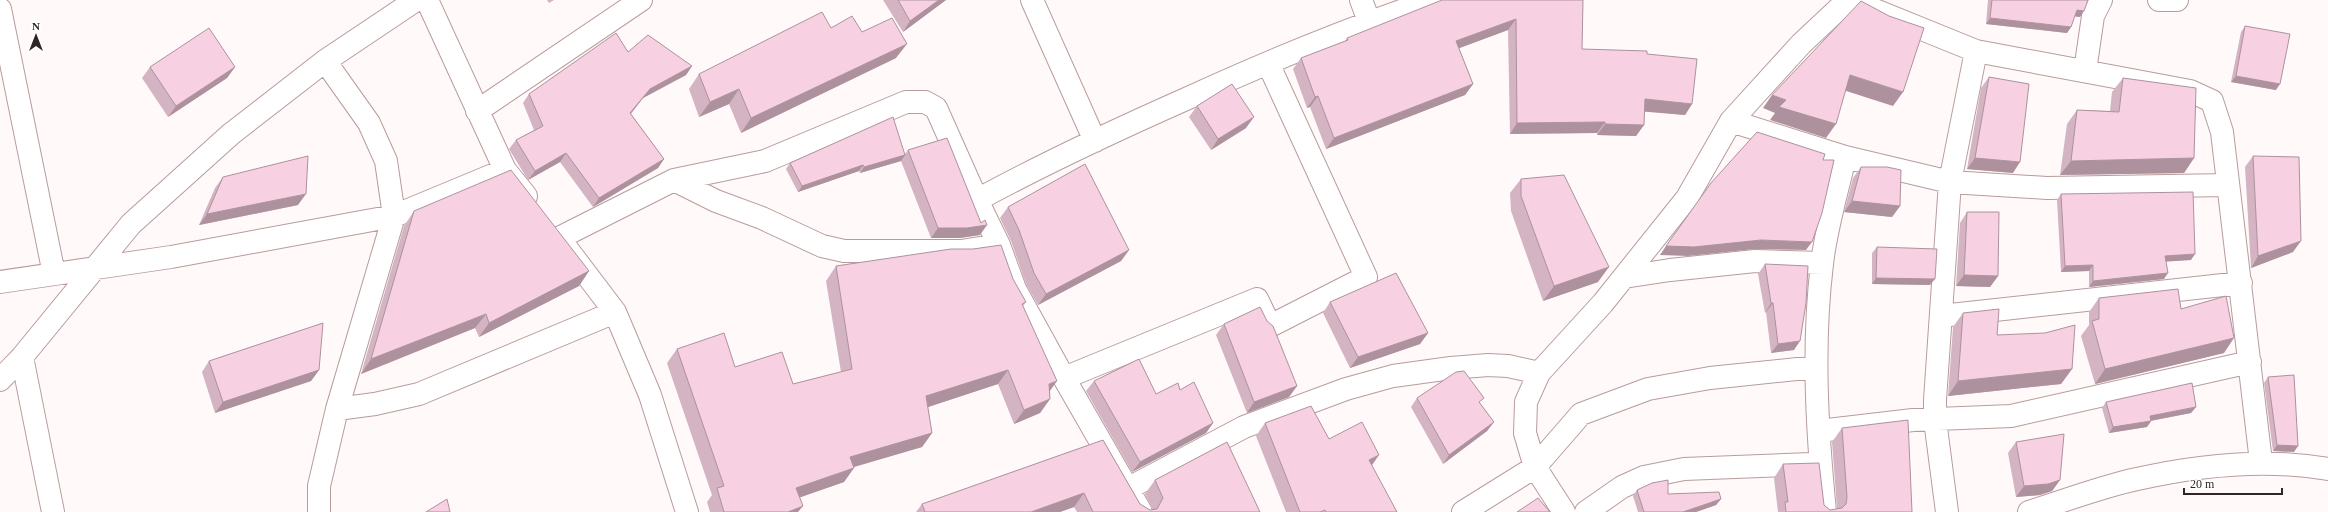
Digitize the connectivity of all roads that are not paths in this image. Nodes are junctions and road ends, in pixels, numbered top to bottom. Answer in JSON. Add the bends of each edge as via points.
{"nodes":[{"id":1,"x":416,"y":0,"type":"edge"},
{"id":2,"x":427,"y":0,"type":"edge"},
{"id":3,"x":641,"y":0,"type":"edge"},
{"id":4,"x":1032,"y":0,"type":"edge"},
{"id":5,"x":1361,"y":0,"type":"edge"},
{"id":6,"x":1433,"y":0,"type":"edge"},
{"id":7,"x":1849,"y":0,"type":"edge"},
{"id":8,"x":2101,"y":0,"type":"edge"},
{"id":9,"x":2159,"y":0,"type":"edge"},
{"id":10,"x":2177,"y":0,"type":"edge"},
{"id":11,"x":0,"y":9,"type":"edge"},
{"id":12,"x":1369,"y":21,"type":"junction"},
{"id":13,"x":1976,"y":51,"type":"junction"},
{"id":14,"x":325,"y":61,"type":"junction"},
{"id":15,"x":1268,"y":63,"type":"junction"},
{"id":16,"x":2085,"y":71,"type":"junction"},
{"id":17,"x":477,"y":112,"type":"junction"},
{"id":18,"x":1732,"y":121,"type":"junction"},
{"id":19,"x":1095,"y":141,"type":"junction"},
{"id":20,"x":1845,"y":157,"type":"junction"},
{"id":21,"x":505,"y":170,"type":"junction"},
{"id":22,"x":674,"y":180,"type":"junction"},
{"id":23,"x":1950,"y":182,"type":"junction"},
{"id":24,"x":2228,"y":185,"type":"junction"},
{"id":25,"x":977,"y":200,"type":"junction"},
{"id":26,"x":394,"y":216,"type":"junction"},
{"id":27,"x":559,"y":238,"type":"junction"},
{"id":28,"x":999,"y":245,"type":"junction"},
{"id":29,"x":1822,"y":263,"type":"junction"},
{"id":30,"x":98,"y":267,"type":"junction"},
{"id":31,"x":54,"y":274,"type":"junction"},
{"id":32,"x":1624,"y":277,"type":"junction"},
{"id":33,"x":0,"y":282,"type":"edge"},
{"id":34,"x":2241,"y":283,"type":"junction"},
{"id":35,"x":615,"y":312,"type":"junction"},
{"id":36,"x":1941,"y":316,"type":"junction"},
{"id":37,"x":22,"y":357,"type":"junction"},
{"id":38,"x":2250,"y":362,"type":"junction"},
{"id":39,"x":1816,"y":367,"type":"junction"},
{"id":40,"x":1539,"y":373,"type":"junction"},
{"id":41,"x":1064,"y":378,"type":"junction"},
{"id":42,"x":0,"y":380,"type":"edge"},
{"id":43,"x":336,"y":409,"type":"junction"},
{"id":44,"x":1935,"y":420,"type":"junction"},
{"id":45,"x":1819,"y":431,"type":"junction"},
{"id":46,"x":2261,"y":462,"type":"junction"},
{"id":47,"x":1821,"y":464,"type":"junction"},
{"id":48,"x":1535,"y":467,"type":"junction"},
{"id":49,"x":2327,"y":468,"type":"edge"},
{"id":50,"x":1127,"y":489,"type":"junction"},
{"id":51,"x":53,"y":512,"type":"edge"},
{"id":52,"x":319,"y":512,"type":"edge"},
{"id":53,"x":687,"y":512,"type":"edge"},
{"id":54,"x":1141,"y":512,"type":"edge"},
{"id":55,"x":1463,"y":512,"type":"edge"},
{"id":56,"x":1564,"y":512,"type":"edge"},
{"id":57,"x":1586,"y":512,"type":"edge"},
{"id":58,"x":1826,"y":512,"type":"edge"},
{"id":59,"x":1947,"y":512,"type":"edge"},
{"id":60,"x":2029,"y":512,"type":"edge"}],
"edges":[{"from":1,"to":14,"type":"street"},
{"from":2,"to":17,"type":"street"},
{"from":3,"to":17,"type":"street"},
{"from":4,"to":19,"type":"street"},
{"from":5,"to":12,"type":"street"},
{"from":6,"to":12,"type":"street"},
{"from":7,"to":13,"type":"street"},
{"from":7,"to":18,"type":"street","via":[[1801,44]]},
{"from":8,"to":16,"type":"street","via":[[2093,16]]},
{"from":9,"to":10,"type":"street"},
{"from":11,"to":31,"type":"street"},
{"from":12,"to":15,"type":"street"},
{"from":13,"to":16,"type":"street"},
{"from":13,"to":23,"type":"street"},
{"from":14,"to":26,"type":"street","via":[[369,123],[386,161]]},
{"from":14,"to":30,"type":"street","via":[[231,134],[131,224]]},
{"from":15,"to":19,"type":"street"},
{"from":15,"to":41,"type":"street","via":[[1366,277],[1270,326],[1257,299]]},
{"from":16,"to":24,"type":"street","via":[[2190,91],[2212,101],[2222,132]]},
{"from":17,"to":21,"type":"street"},
{"from":18,"to":20,"type":"street"},
{"from":18,"to":32,"type":"street","via":[[1687,198]]},
{"from":19,"to":25,"type":"street"},
{"from":20,"to":23,"type":"street"},
{"from":20,"to":29,"type":"street"},
{"from":21,"to":26,"type":"street"},
{"from":21,"to":27,"type":"street"},
{"from":22,"to":25,"type":"street","via":[[765,161],[906,102],[925,102],[936,108]]},
{"from":22,"to":27,"type":"street"},
{"from":22,"to":28,"type":"street","via":[[716,201],[762,218],[822,246],[844,251],[961,251]]},
{"from":23,"to":24,"type":"street","via":[[2047,188]]},
{"from":23,"to":36,"type":"street"},
{"from":24,"to":34,"type":"street"},
{"from":25,"to":28,"type":"street"},
{"from":26,"to":30,"type":"street","via":[[171,257]]},
{"from":26,"to":43,"type":"street"},
{"from":27,"to":35,"type":"street"},
{"from":28,"to":41,"type":"street","via":[[1015,289]]},
{"from":29,"to":32,"type":"street","via":[[1755,260]]},
{"from":29,"to":39,"type":"street"},
{"from":30,"to":31,"type":"street"},
{"from":30,"to":37,"type":"street"},
{"from":31,"to":33,"type":"street"},
{"from":32,"to":40,"type":"street"},
{"from":34,"to":36,"type":"street"},
{"from":34,"to":38,"type":"street"},
{"from":35,"to":43,"type":"street","via":[[419,394],[375,404]]},
{"from":35,"to":53,"type":"street","via":[[650,395]]},
{"from":36,"to":44,"type":"street"},
{"from":37,"to":42,"type":"street"},
{"from":37,"to":51,"type":"street"},
{"from":38,"to":44,"type":"street","via":[[2011,416]]},
{"from":38,"to":46,"type":"street"},
{"from":39,"to":45,"type":"street"},
{"from":39,"to":48,"type":"street","via":[[1710,378],[1648,389],[1581,414]]},
{"from":40,"to":48,"type":"street","via":[[1526,402],[1525,433]]},
{"from":40,"to":50,"type":"street","via":[[1508,366],[1451,368],[1393,376],[1346,389],[1244,427]]},
{"from":41,"to":50,"type":"street"},
{"from":43,"to":52,"type":"street","via":[[320,486]]},
{"from":44,"to":45,"type":"street","via":[[1913,420]]},
{"from":44,"to":59,"type":"street"},
{"from":45,"to":47,"type":"street"},
{"from":46,"to":49,"type":"street"},
{"from":46,"to":60,"type":"street","via":[[2136,479]]},
{"from":47,"to":57,"type":"street","via":[[1684,469],[1658,474],[1622,486]]},
{"from":47,"to":58,"type":"street"},
{"from":48,"to":55,"type":"street"},
{"from":48,"to":56,"type":"street"},
{"from":50,"to":54,"type":"street"}]}
